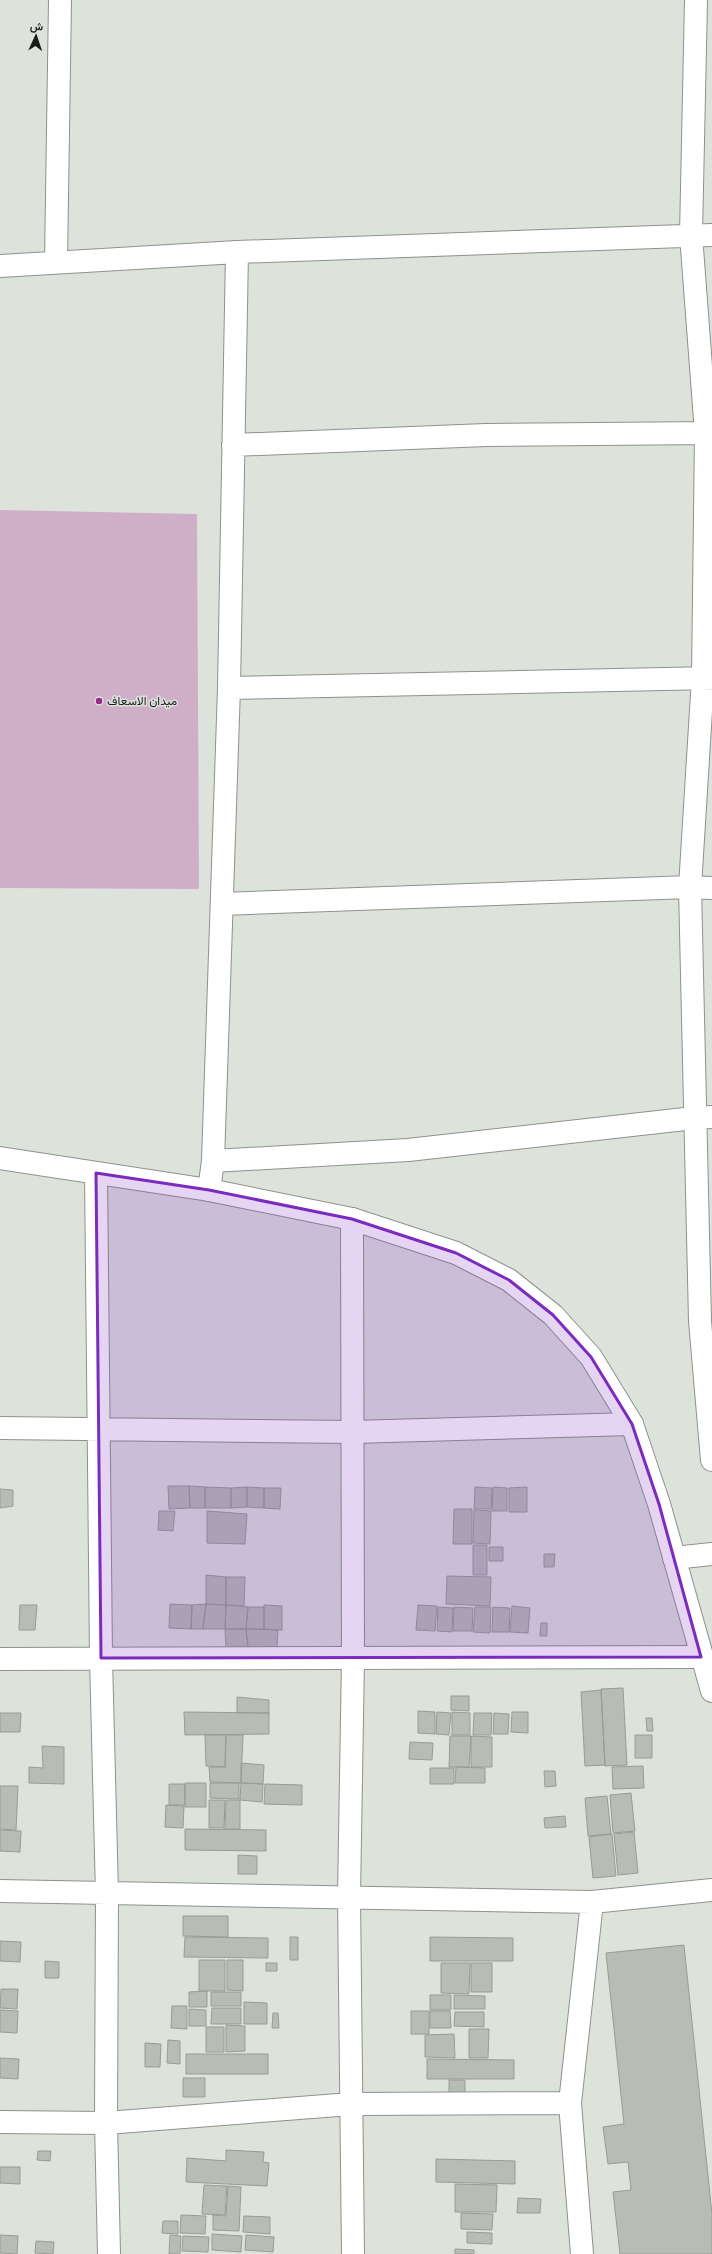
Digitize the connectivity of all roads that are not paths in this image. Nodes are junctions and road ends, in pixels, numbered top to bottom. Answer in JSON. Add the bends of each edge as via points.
{"nodes":[{"id":1,"x":60,"y":0,"type":"edge"},
{"id":2,"x":702,"y":9,"type":"edge"},
{"id":3,"x":702,"y":235,"type":"edge"},
{"id":4,"x":237,"y":252,"type":"junction"},
{"id":5,"x":56,"y":262,"type":"junction"},
{"id":6,"x":0,"y":266,"type":"edge"},
{"id":7,"x":709,"y":433,"type":"edge"},
{"id":8,"x":233,"y":445,"type":"junction"},
{"id":9,"x":708,"y":678,"type":"edge"},
{"id":10,"x":229,"y":688,"type":"junction"},
{"id":11,"x":690,"y":887,"type":"junction"},
{"id":12,"x":712,"y":888,"type":"edge"},
{"id":13,"x":222,"y":904,"type":"junction"},
{"id":14,"x":703,"y":1117,"type":"edge"},
{"id":15,"x":0,"y":1158,"type":"edge"},
{"id":16,"x":213,"y":1161,"type":"junction"},
{"id":17,"x":96,"y":1173,"type":"junction"},
{"id":18,"x":209,"y":1190,"type":"junction"},
{"id":19,"x":352,"y":1219,"type":"junction"},
{"id":20,"x":706,"y":1321,"type":"edge"},
{"id":21,"x":632,"y":1424,"type":"junction"},
{"id":22,"x":0,"y":1428,"type":"edge"},
{"id":23,"x":99,"y":1430,"type":"junction"},
{"id":24,"x":353,"y":1432,"type":"junction"},
{"id":25,"x":712,"y":1460,"type":"edge"},
{"id":26,"x":712,"y":1554,"type":"edge"},
{"id":27,"x":674,"y":1558,"type":"junction"},
{"id":28,"x":701,"y":1657,"type":"junction"},
{"id":29,"x":101,"y":1658,"type":"junction"},
{"id":30,"x":353,"y":1658,"type":"junction"},
{"id":31,"x":0,"y":1659,"type":"edge"},
{"id":32,"x":712,"y":1691,"type":"edge"},
{"id":33,"x":712,"y":1890,"type":"edge"},
{"id":34,"x":0,"y":1891,"type":"edge"},
{"id":35,"x":107,"y":1894,"type":"junction"},
{"id":36,"x":348,"y":1896,"type":"junction"},
{"id":37,"x":592,"y":1902,"type":"junction"},
{"id":38,"x":570,"y":2103,"type":"junction"},
{"id":39,"x":351,"y":2104,"type":"junction"},
{"id":40,"x":0,"y":2122,"type":"edge"},
{"id":41,"x":106,"y":2123,"type":"junction"},
{"id":42,"x":109,"y":2254,"type":"edge"},
{"id":43,"x":353,"y":2254,"type":"edge"},
{"id":44,"x":582,"y":2254,"type":"edge"}],
"edges":[{"from":1,"to":5,"type":"main road"},
{"from":2,"to":3,"type":"main road"},
{"from":3,"to":4,"type":"main road"},
{"from":3,"to":7,"type":"main road"},
{"from":4,"to":5,"type":"main road"},
{"from":4,"to":8,"type":"main road"},
{"from":5,"to":6,"type":"main road"},
{"from":7,"to":8,"type":"main road","via":[[486,435]]},
{"from":7,"to":9,"type":"main road"},
{"from":8,"to":10,"type":"main road"},
{"from":9,"to":10,"type":"main road"},
{"from":9,"to":11,"type":"main road"},
{"from":10,"to":13,"type":"main road"},
{"from":11,"to":12,"type":"main road"},
{"from":11,"to":13,"type":"main road"},
{"from":11,"to":14,"type":"main road"},
{"from":13,"to":16,"type":"main road"},
{"from":14,"to":16,"type":"main road","via":[[408,1150]]},
{"from":14,"to":20,"type":"main road","via":[[698,1181]]},
{"from":15,"to":17,"type":"main road"},
{"from":16,"to":18,"type":"main road"},
{"from":17,"to":18,"type":"main road"},
{"from":17,"to":23,"type":"main road"},
{"from":18,"to":19,"type":"main road"},
{"from":19,"to":21,"type":"main road","via":[[456,1253],[509,1280],[553,1315],[591,1357]]},
{"from":19,"to":24,"type":"main road"},
{"from":20,"to":25,"type":"main road"},
{"from":21,"to":24,"type":"main road"},
{"from":21,"to":27,"type":"main road"},
{"from":22,"to":23,"type":"main road"},
{"from":23,"to":24,"type":"main road"},
{"from":23,"to":29,"type":"main road"},
{"from":24,"to":30,"type":"main road"},
{"from":26,"to":27,"type":"main road"},
{"from":27,"to":28,"type":"main road"},
{"from":28,"to":30,"type":"main road"},
{"from":28,"to":32,"type":"main road"},
{"from":29,"to":30,"type":"main road"},
{"from":29,"to":31,"type":"main road"},
{"from":29,"to":35,"type":"main road"},
{"from":30,"to":36,"type":"main road"},
{"from":33,"to":37,"type":"main road"},
{"from":34,"to":35,"type":"main road"},
{"from":35,"to":36,"type":"main road"},
{"from":35,"to":41,"type":"main road"},
{"from":36,"to":37,"type":"main road"},
{"from":36,"to":39,"type":"main road"},
{"from":37,"to":38,"type":"main road"},
{"from":38,"to":39,"type":"main road"},
{"from":38,"to":44,"type":"main road"},
{"from":39,"to":41,"type":"main road"},
{"from":39,"to":43,"type":"main road"},
{"from":40,"to":41,"type":"main road"},
{"from":41,"to":42,"type":"main road"}]}
